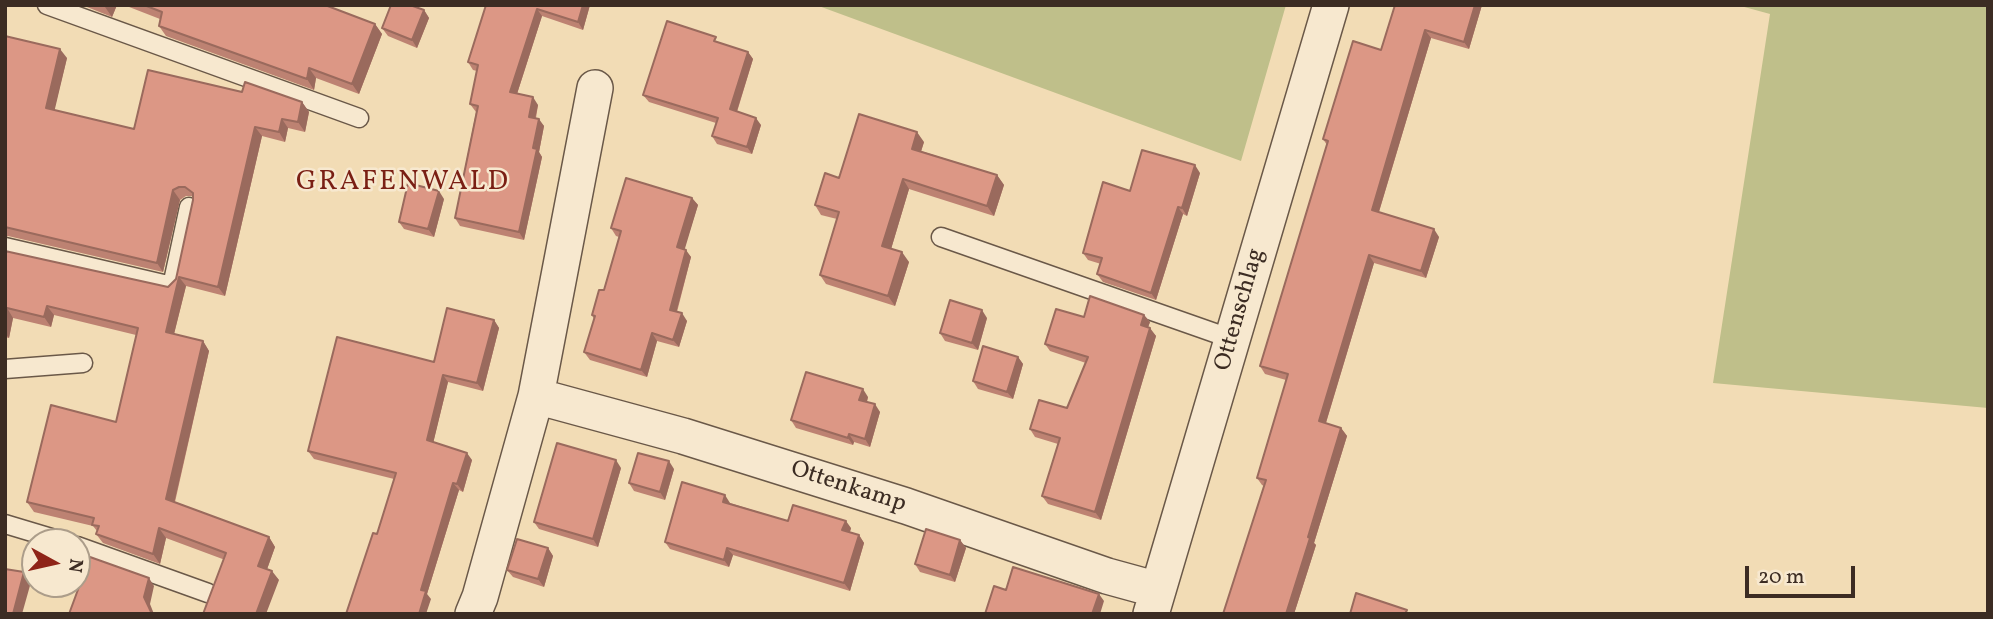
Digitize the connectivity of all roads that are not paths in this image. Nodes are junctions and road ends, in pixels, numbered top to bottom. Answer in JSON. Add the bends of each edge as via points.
{"nodes":[{"id":1,"x":47,"y":5,"type":"edge"},
{"id":2,"x":1331,"y":5,"type":"edge"},
{"id":3,"x":595,"y":88,"type":"dead end"},
{"id":4,"x":359,"y":118,"type":"dead end"},
{"id":5,"x":189,"y":207,"type":"edge"},
{"id":6,"x":941,"y":237,"type":"dead end"},
{"id":7,"x":5,"y":247,"type":"edge"},
{"id":8,"x":1233,"y":339,"type":"junction"},
{"id":9,"x":83,"y":363,"type":"dead end"},
{"id":10,"x":5,"y":369,"type":"edge"},
{"id":11,"x":536,"y":396,"type":"junction"},
{"id":12,"x":91,"y":551,"type":"edge"},
{"id":13,"x":208,"y":593,"type":"edge"},
{"id":14,"x":1154,"y":602,"type":"edge"},
{"id":15,"x":473,"y":614,"type":"edge"}],
"edges":[{"from":1,"to":4,"type":"lane"},
{"from":2,"to":8,"type":"street","name":"Ottenschlag"},
{"from":3,"to":11,"type":"street"},
{"from":5,"to":7,"type":"lane","via":[[172,286]]},
{"from":6,"to":8,"type":"lane"},
{"from":8,"to":14,"type":"street","name":"Ottenschlag"},
{"from":9,"to":10,"type":"lane"},
{"from":11,"to":14,"type":"street","name":"Ottenkamp","via":[[696,440],[905,506],[1107,576]]},
{"from":11,"to":15,"type":"street"},
{"from":12,"to":13,"type":"lane"}]}
